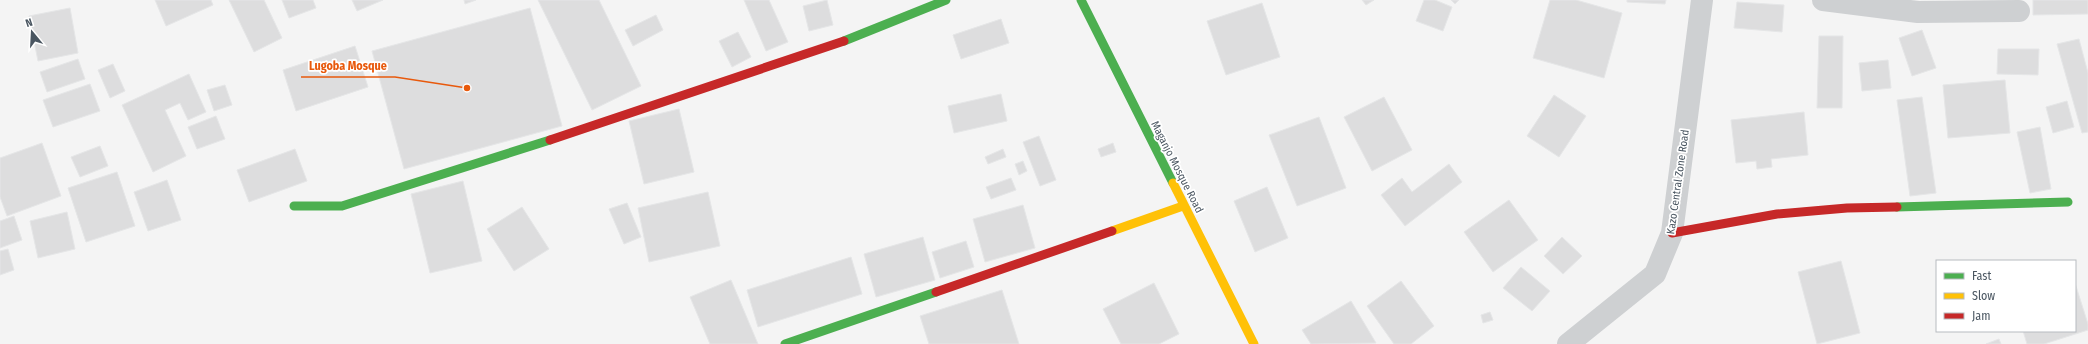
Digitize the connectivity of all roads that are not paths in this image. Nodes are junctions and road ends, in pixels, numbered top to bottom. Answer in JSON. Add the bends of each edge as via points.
{"nodes":[{"id":1,"x":946,"y":0,"type":"edge"},
{"id":2,"x":1081,"y":0,"type":"edge"},
{"id":3,"x":1702,"y":0,"type":"edge"},
{"id":4,"x":1823,"y":0,"type":"edge"},
{"id":5,"x":2019,"y":11,"type":"dead end"},
{"id":6,"x":2068,"y":202,"type":"dead end"},
{"id":7,"x":294,"y":206,"type":"dead end"},
{"id":8,"x":1183,"y":206,"type":"junction"},
{"id":9,"x":1672,"y":233,"type":"junction"},
{"id":10,"x":785,"y":344,"type":"edge"},
{"id":11,"x":1254,"y":344,"type":"edge"},
{"id":12,"x":1568,"y":344,"type":"edge"}],
"edges":[{"from":1,"to":7,"type":"street","via":[[842,42],[527,148],[342,206]]},
{"from":2,"to":8,"type":"street","name":"Maganjo Mosque Road"},
{"from":3,"to":9,"type":"street","name":"Kazo Central Zone Road"},
{"from":4,"to":5,"type":"street","via":[[1918,12]]},
{"from":6,"to":9,"type":"street","via":[[1847,208],[1777,214]]},
{"from":8,"to":10,"type":"street"},
{"from":8,"to":11,"type":"street","name":"Maganjo Mosque Road"},
{"from":9,"to":12,"type":"street","name":"Kazo Central Zone Road","via":[[1655,274]]}]}
